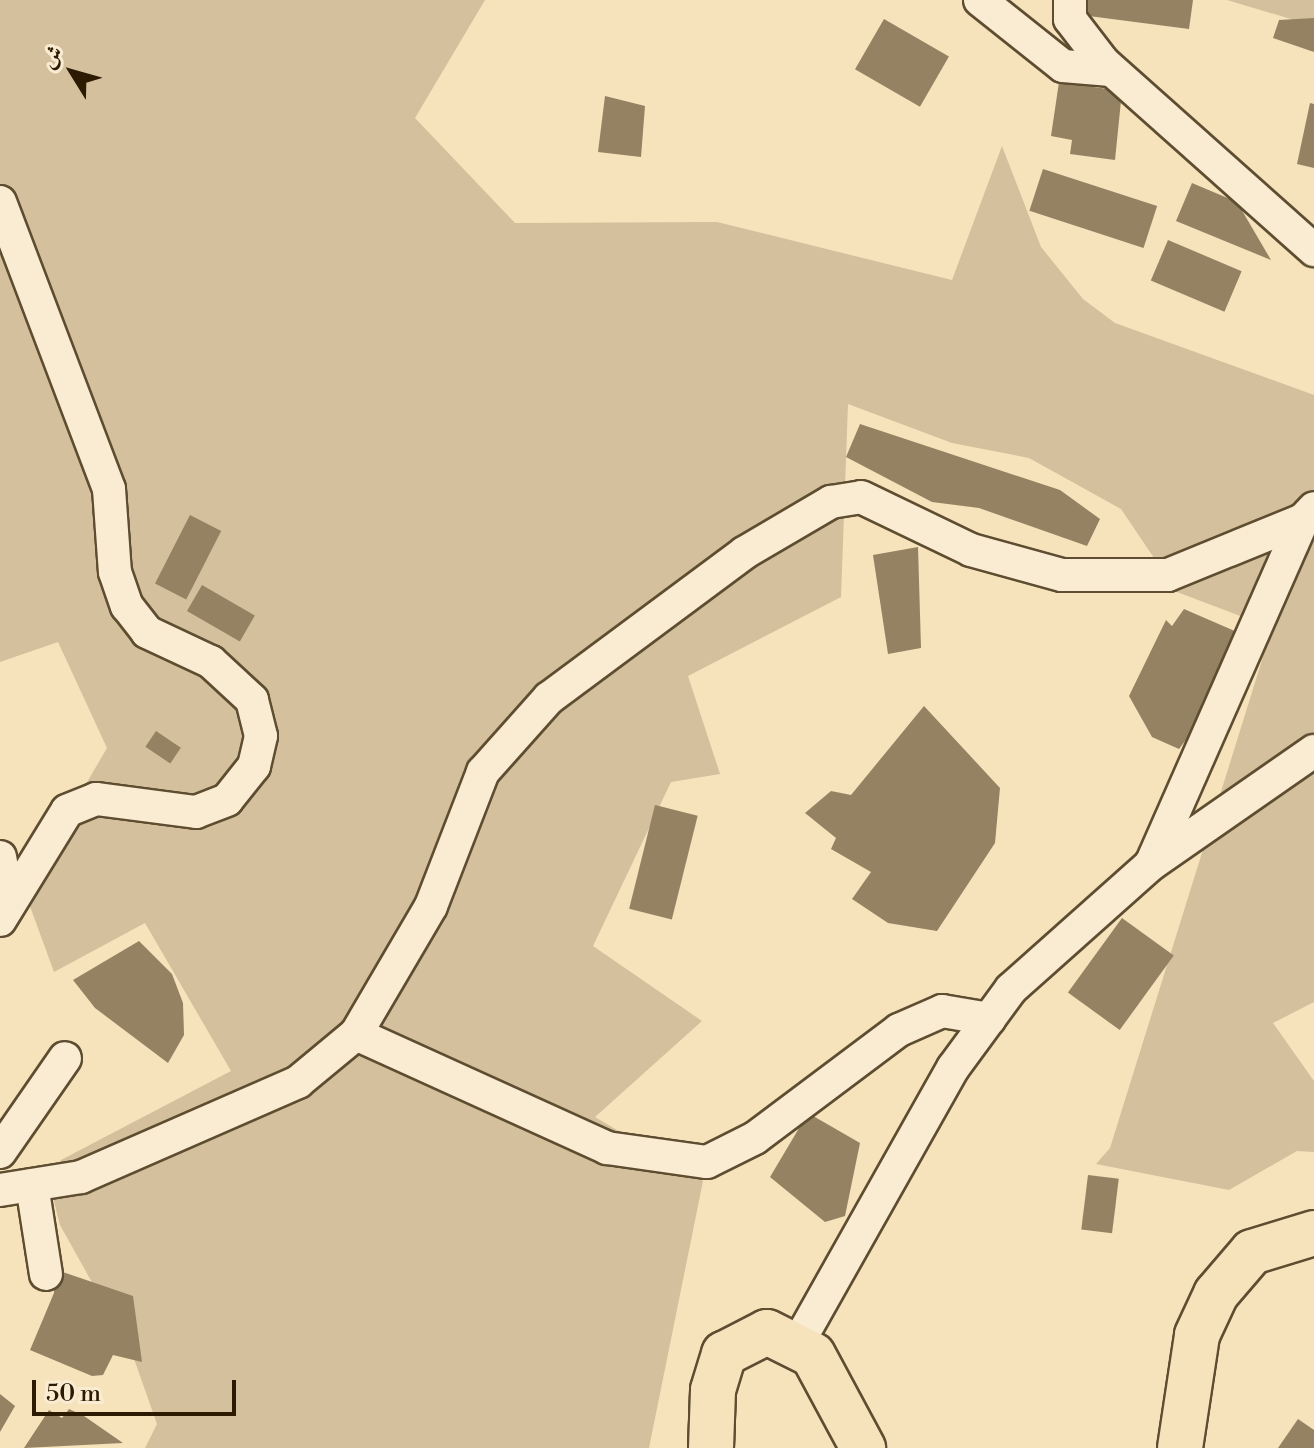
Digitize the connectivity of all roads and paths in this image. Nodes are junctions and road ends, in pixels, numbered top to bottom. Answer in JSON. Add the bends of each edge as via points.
{"nodes":[{"id":1,"x":980,"y":0,"type":"edge"},
{"id":2,"x":1070,"y":0,"type":"edge"},
{"id":3,"x":1111,"y":70,"type":"junction"},
{"id":4,"x":0,"y":202,"type":"edge"},
{"id":5,"x":1314,"y":250,"type":"edge"},
{"id":6,"x":1308,"y":514,"type":"edge"},
{"id":7,"x":1314,"y":751,"type":"edge"},
{"id":8,"x":0,"y":857,"type":"edge"},
{"id":9,"x":1150,"y":865,"type":"junction"},
{"id":10,"x":4,"y":910,"type":"edge"},
{"id":11,"x":989,"y":1019,"type":"junction"},
{"id":12,"x":356,"y":1034,"type":"junction"},
{"id":13,"x":65,"y":1058,"type":"dead end"},
{"id":14,"x":0,"y":1152,"type":"edge"},
{"id":15,"x":32,"y":1185,"type":"junction"},
{"id":16,"x":0,"y":1190,"type":"edge"},
{"id":17,"x":1314,"y":1233,"type":"edge"},
{"id":18,"x":46,"y":1274,"type":"dead end"},
{"id":19,"x":798,"y":1343,"type":"junction"},
{"id":20,"x":711,"y":1448,"type":"edge"},
{"id":21,"x":863,"y":1448,"type":"edge"},
{"id":22,"x":1180,"y":1448,"type":"edge"}],
"edges":[{"from":1,"to":3,"type":"street","via":[[1063,66]]},
{"from":2,"to":3,"type":"street","via":[[1070,19]]},
{"from":3,"to":5,"type":"street"},
{"from":4,"to":10,"type":"street","via":[[109,489],[115,572],[127,606],[147,632],[211,662],[252,700],[261,736],[254,766],[227,800],[196,812],[96,799],[67,811]]},
{"from":6,"to":9,"type":"street"},
{"from":6,"to":12,"type":"street","via":[[1168,575],[1062,575],[971,550],[861,497],[831,502],[744,553],[549,698],[483,772],[431,906]]},
{"from":7,"to":9,"type":"street"},
{"from":8,"to":10,"type":"street"},
{"from":9,"to":11,"type":"street","via":[[1011,989]]},
{"from":11,"to":12,"type":"street","via":[[942,1011],[899,1030],[755,1138],[707,1162],[669,1162],[607,1148]]},
{"from":11,"to":19,"type":"street","via":[[953,1068]]},
{"from":12,"to":15,"type":"street","via":[[298,1082],[81,1177]]},
{"from":13,"to":14,"type":"street"},
{"from":15,"to":16,"type":"street"},
{"from":15,"to":18,"type":"street"},
{"from":17,"to":22,"type":"highway","via":[[1252,1252],[1216,1294],[1197,1335]]},
{"from":19,"to":20,"type":"highway","via":[[767,1332],[724,1354],[713,1390]]},
{"from":19,"to":21,"type":"highway","via":[[827,1373]]}]}
